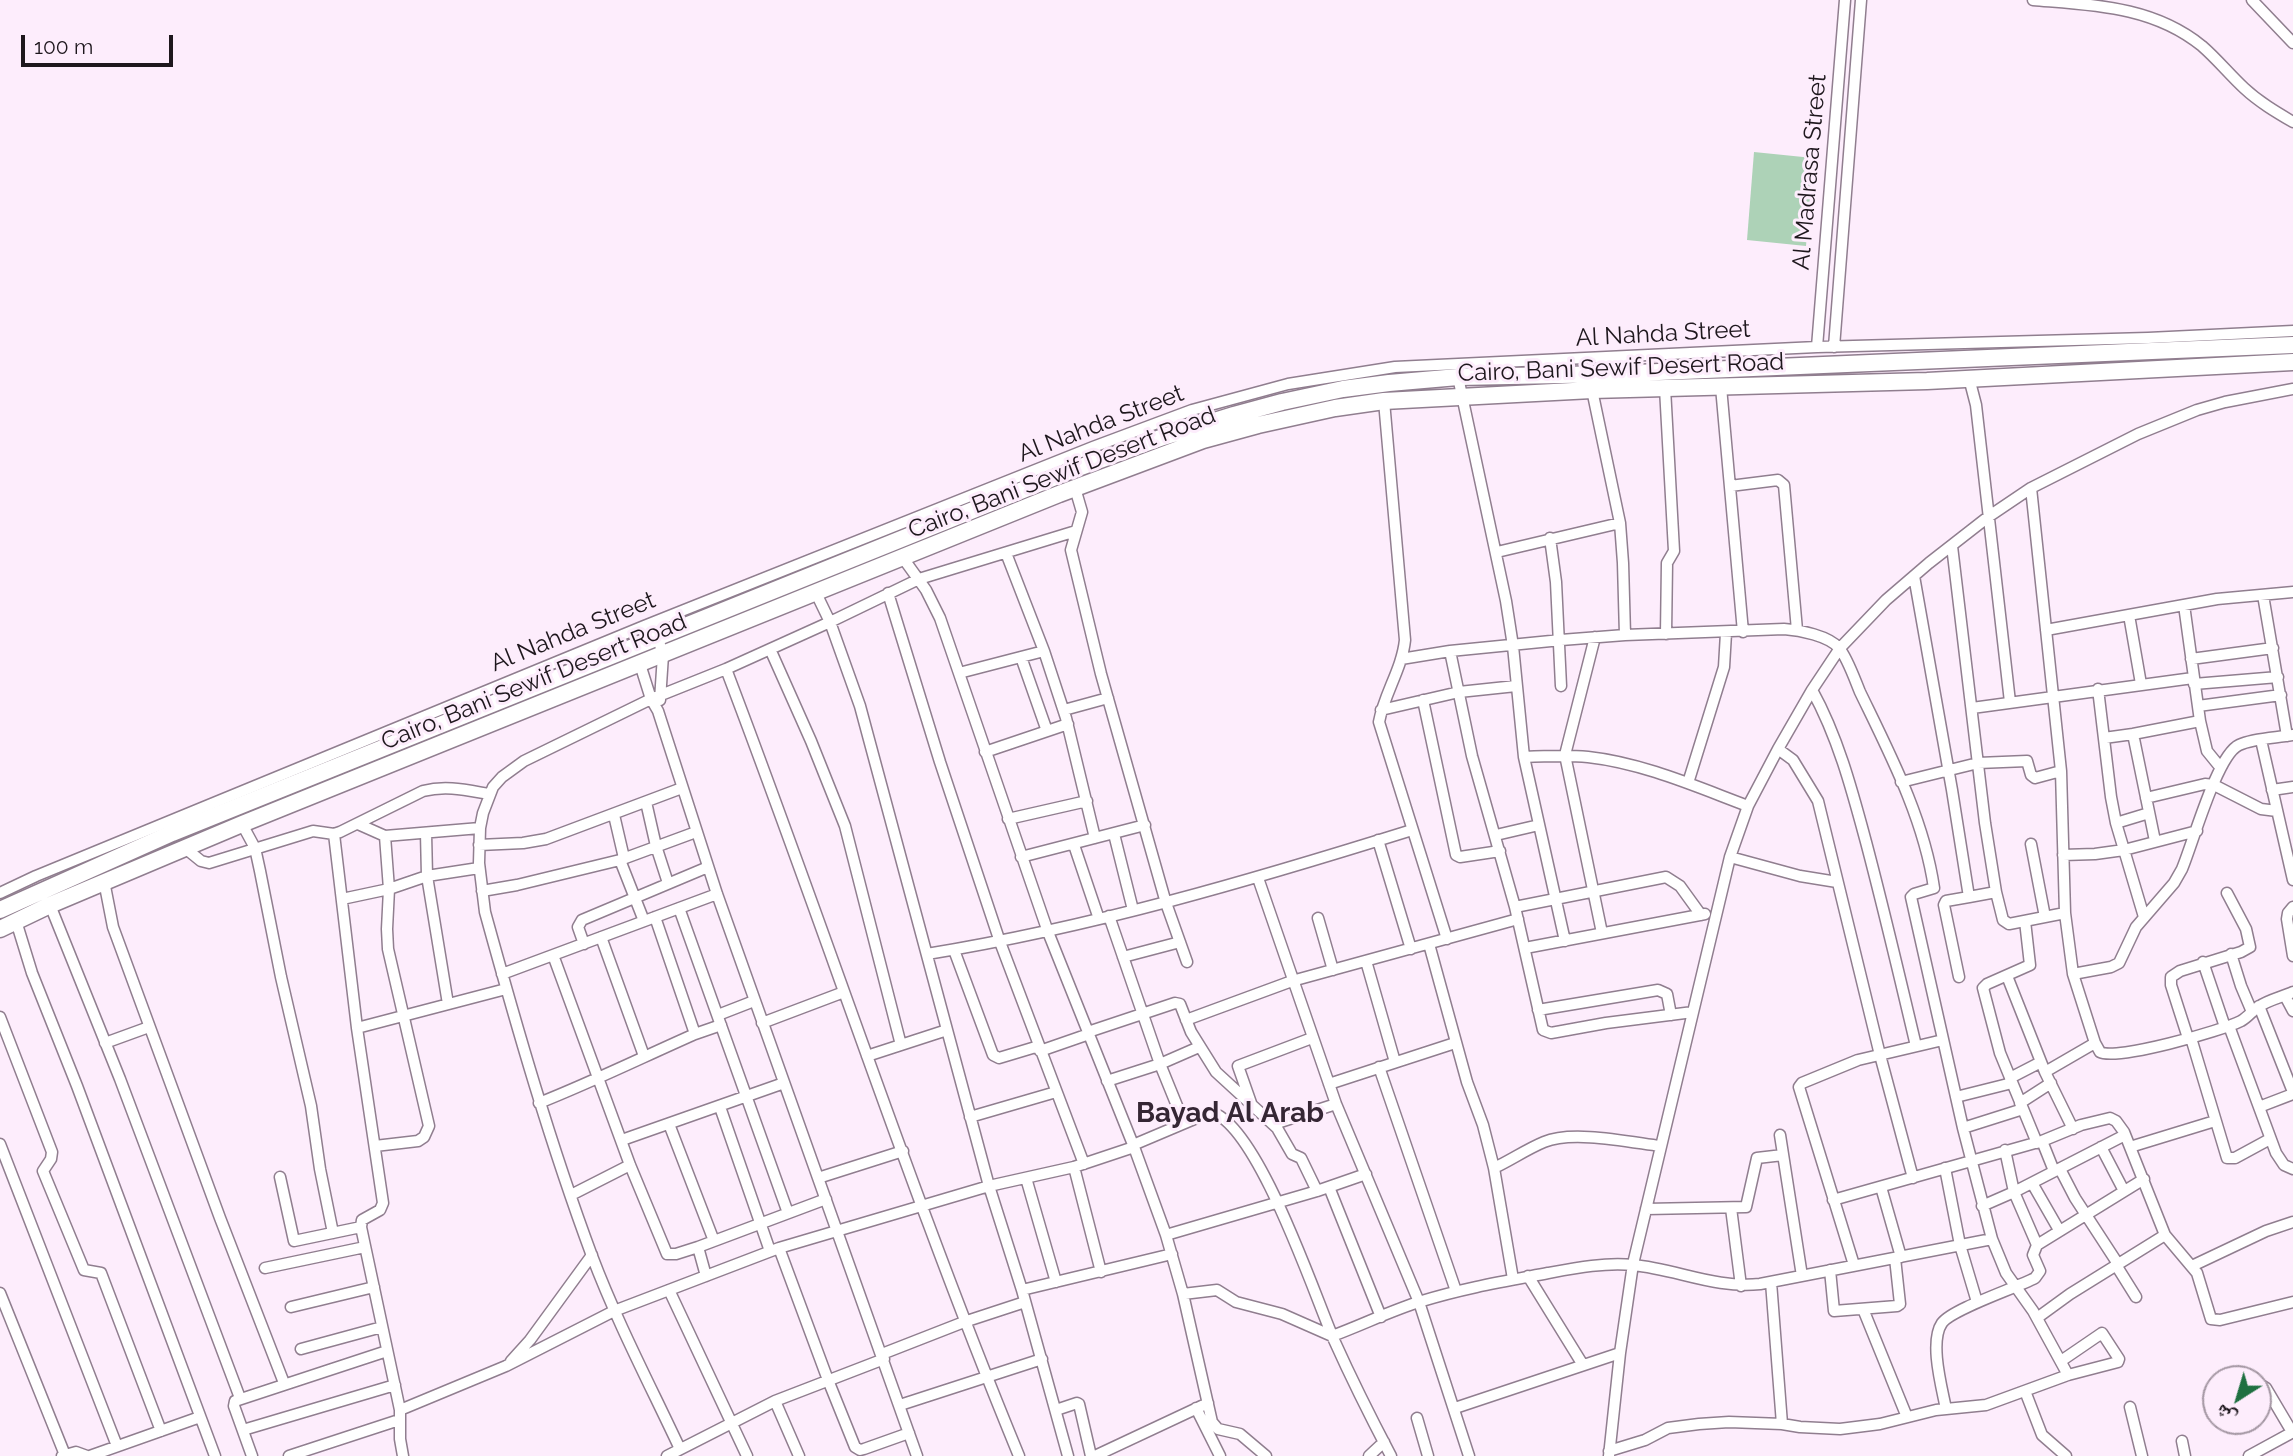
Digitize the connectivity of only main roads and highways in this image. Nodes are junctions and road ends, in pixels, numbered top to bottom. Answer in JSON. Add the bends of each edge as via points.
{"nodes":[{"id":1,"x":2293,"y":345,"type":"edge"},
{"id":2,"x":1927,"y":353,"type":"junction"},
{"id":3,"x":1612,"y":357,"type":"road end"},
{"id":4,"x":2293,"y":362,"type":"edge"},
{"id":5,"x":1612,"y":374,"type":"junction"},
{"id":6,"x":1927,"y":381,"type":"junction"},
{"id":7,"x":636,"y":656,"type":"junction"},
{"id":8,"x":0,"y":910,"type":"edge"},
{"id":9,"x":0,"y":929,"type":"edge"}],
"edges":[{"from":1,"to":2,"type":"main road","name":"Cairo, Bani Sewif Desert Road"},
{"from":2,"to":5,"type":"main road","name":"Cairo, Bani Sewif Desert Road"},
{"from":2,"to":6,"type":"main road"},
{"from":3,"to":5,"type":"main road"},
{"from":4,"to":6,"type":"main road","name":"Cairo, Bani Sewif Desert Road"},
{"from":5,"to":7,"type":"main road","name":"Cairo, Bani Sewif Desert Road","via":[[1459,371],[1294,399],[1163,437],[1081,467],[658,638]]},
{"from":6,"to":7,"type":"main road","name":"Cairo, Bani Sewif Desert Road","via":[[1592,390],[1384,401],[1335,408],[1203,440],[663,654]]},
{"from":7,"to":8,"type":"main road","name":"Cairo, Bani Sewif Desert Road","via":[[172,833]]},
{"from":7,"to":9,"type":"main road","name":"Cairo, Bani Sewif Desert Road"}]}
